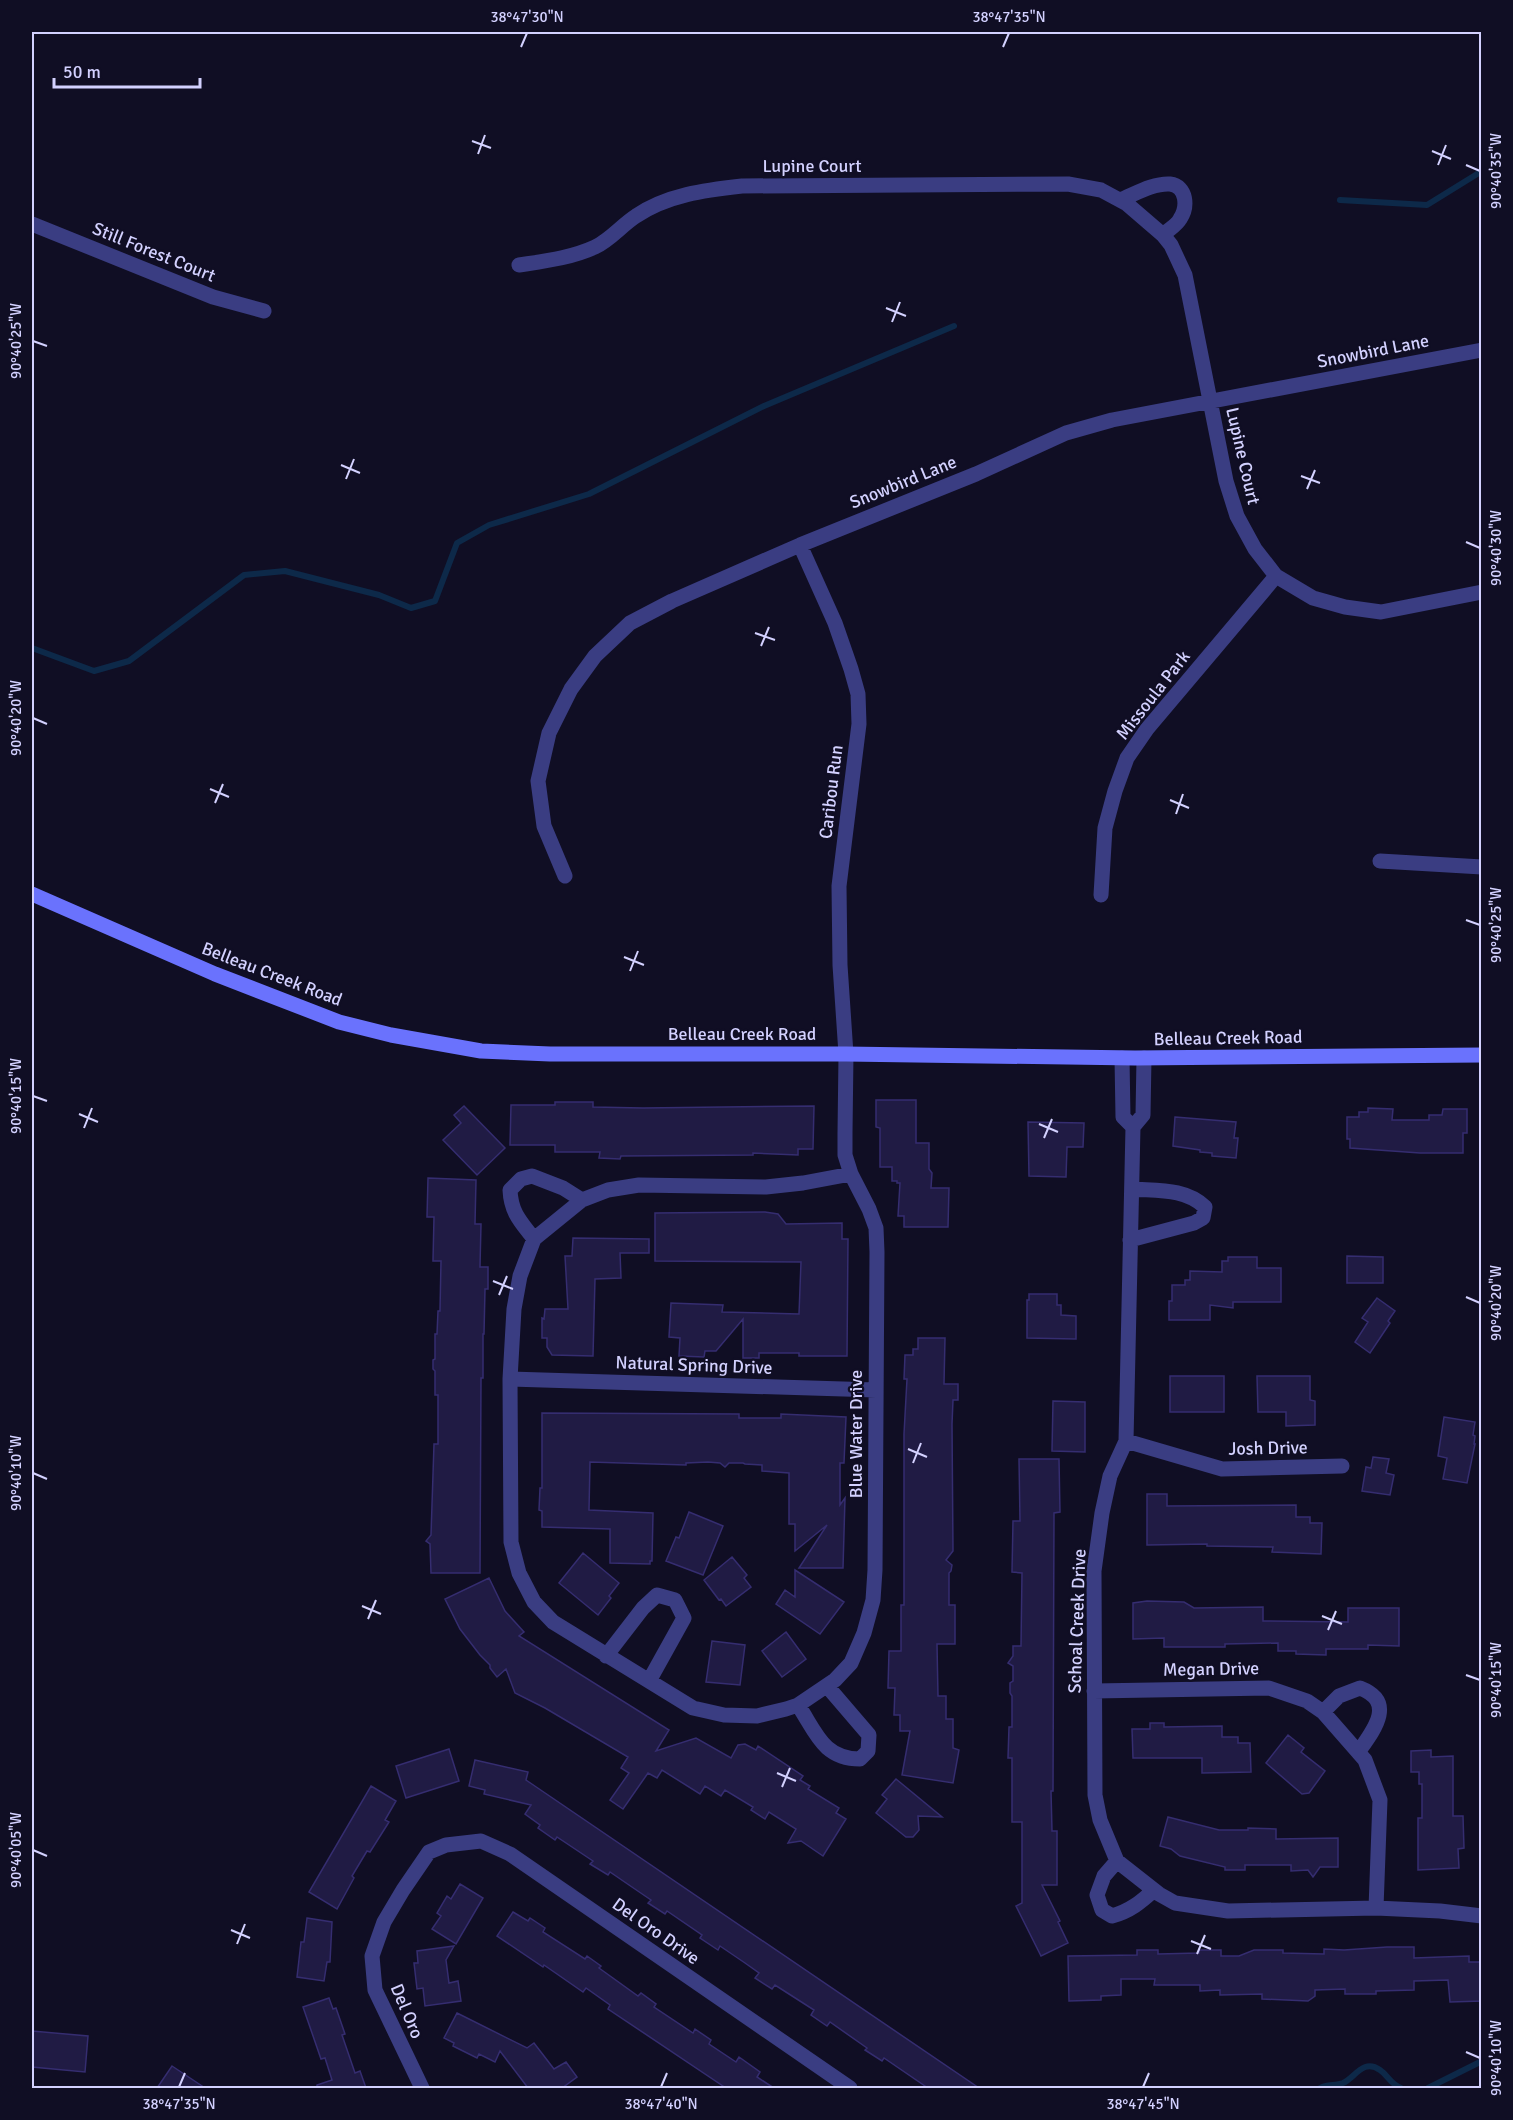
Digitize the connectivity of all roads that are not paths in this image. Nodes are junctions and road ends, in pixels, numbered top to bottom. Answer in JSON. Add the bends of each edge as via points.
{"nodes":[{"id":1,"x":1120,"y":200,"type":"junction"},
{"id":2,"x":32,"y":224,"type":"edge"},
{"id":3,"x":1163,"y":235,"type":"junction"},
{"id":4,"x":519,"y":265,"type":"dead end"},
{"id":5,"x":264,"y":311,"type":"dead end"},
{"id":6,"x":1482,"y":350,"type":"edge"},
{"id":7,"x":1210,"y":401,"type":"junction"},
{"id":8,"x":800,"y":545,"type":"junction"},
{"id":9,"x":1276,"y":576,"type":"junction"},
{"id":10,"x":1482,"y":592,"type":"edge"},
{"id":11,"x":1380,"y":861,"type":"dead end"},
{"id":12,"x":1482,"y":867,"type":"edge"},
{"id":13,"x":565,"y":876,"type":"dead end"},
{"id":14,"x":32,"y":894,"type":"edge"},
{"id":15,"x":1101,"y":895,"type":"dead end"},
{"id":16,"x":846,"y":1054,"type":"junction"},
{"id":17,"x":1482,"y":1055,"type":"edge"},
{"id":18,"x":1122,"y":1058,"type":"junction"},
{"id":19,"x":1144,"y":1058,"type":"junction"},
{"id":20,"x":1133,"y":1127,"type":"junction"},
{"id":21,"x":851,"y":1174,"type":"junction"},
{"id":22,"x":1132,"y":1190,"type":"junction"},
{"id":23,"x":582,"y":1200,"type":"junction"},
{"id":24,"x":534,"y":1239,"type":"junction"},
{"id":25,"x":1130,"y":1240,"type":"junction"},
{"id":26,"x":510,"y":1379,"type":"junction"},
{"id":27,"x":876,"y":1390,"type":"junction"},
{"id":28,"x":1126,"y":1441,"type":"junction"},
{"id":29,"x":1342,"y":1466,"type":"dead end"},
{"id":30,"x":606,"y":1656,"type":"junction"},
{"id":31,"x":649,"y":1681,"type":"junction"},
{"id":32,"x":827,"y":1686,"type":"junction"},
{"id":33,"x":1094,"y":1691,"type":"junction"},
{"id":34,"x":798,"y":1705,"type":"junction"},
{"id":35,"x":1323,"y":1712,"type":"junction"},
{"id":36,"x":1359,"y":1751,"type":"junction"},
{"id":37,"x":429,"y":1852,"type":"joint"},
{"id":38,"x":1117,"y":1861,"type":"junction"},
{"id":39,"x":1154,"y":1890,"type":"junction"},
{"id":40,"x":1376,"y":1908,"type":"junction"},
{"id":41,"x":1482,"y":1916,"type":"edge"},
{"id":42,"x":422,"y":2088,"type":"edge"},
{"id":43,"x":850,"y":2088,"type":"edge"}],
"edges":[{"from":1,"to":3,"type":"street","name":"Lupine Court"},
{"from":1,"to":3,"type":"street","via":[[1152,187],[1172,184],[1183,191],[1186,199],[1180,219]]},
{"from":1,"to":4,"type":"street","name":"Lupine Court","via":[[1101,190],[1068,184],[742,186],[699,191],[669,200],[636,215],[598,246],[574,256]]},
{"from":2,"to":5,"type":"street","name":"Still Forest Court","via":[[213,297]]},
{"from":3,"to":7,"type":"street","name":"Lupine Court","via":[[1185,275]]},
{"from":6,"to":7,"type":"street","name":"Snowbird Lane"},
{"from":7,"to":8,"type":"street","name":"Snowbird Lane","via":[[1066,433]]},
{"from":7,"to":9,"type":"street","name":"Lupine Court","via":[[1237,516]]},
{"from":8,"to":13,"type":"street","name":"Snowbird Lane","via":[[630,623],[595,656],[571,689],[549,733],[538,781],[544,826]]},
{"from":8,"to":16,"type":"street","name":"Caribou Run","via":[[835,624],[858,694],[860,724],[839,886]]},
{"from":9,"to":10,"type":"street","name":"Lupine Court","via":[[1313,597],[1345,608],[1381,612]]},
{"from":9,"to":15,"type":"street","name":"Missoula Park","via":[[1127,758],[1105,828]]},
{"from":11,"to":12,"type":"street"},
{"from":14,"to":16,"type":"main road","name":"Belleau Creek Road","via":[[293,1005],[339,1022],[418,1041],[481,1051],[550,1054]]},
{"from":16,"to":18,"type":"main road","name":"Belleau Creek Road"},
{"from":16,"to":21,"type":"street","name":"Blue Water Drive","via":[[845,1155]]},
{"from":17,"to":19,"type":"main road","name":"Belleau Creek Road"},
{"from":18,"to":19,"type":"main road","name":"Belleau Creek Road"},
{"from":18,"to":20,"type":"street","name":"Schoal Creek Drive","via":[[1123,1117]]},
{"from":19,"to":20,"type":"street","name":"Schoal Creek Drive","via":[[1143,1115]]},
{"from":20,"to":22,"type":"street","name":"Schoal Creek Drive"},
{"from":21,"to":23,"type":"street","via":[[766,1187],[639,1185],[608,1190]]},
{"from":21,"to":27,"type":"street","name":"Blue Water Drive","via":[[876,1228]]},
{"from":22,"to":25,"type":"street","name":"Schoal Creek Drive"},
{"from":22,"to":25,"type":"street","via":[[1188,1195],[1205,1207],[1203,1218],[1194,1224]]},
{"from":23,"to":24,"type":"street"},
{"from":23,"to":24,"type":"street","via":[[532,1176],[521,1179],[510,1190],[511,1204]]},
{"from":24,"to":26,"type":"street","name":"Blue Water Drive","via":[[520,1276],[514,1309]]},
{"from":25,"to":28,"type":"street","name":"Schoal Creek Drive"},
{"from":26,"to":27,"type":"street","name":"Natural Spring Drive"},
{"from":26,"to":30,"type":"street","name":"Blue Water Drive","via":[[511,1542],[519,1573],[534,1602],[554,1622]]},
{"from":27,"to":32,"type":"street","name":"Blue Water Drive","via":[[873,1600],[850,1663]]},
{"from":28,"to":29,"type":"street","name":"Josh Drive","via":[[1222,1469]]},
{"from":28,"to":33,"type":"street","name":"Schoal Creek Drive","via":[[1110,1476],[1102,1513],[1096,1560]]},
{"from":30,"to":31,"type":"street","name":"Blue Water Drive"},
{"from":30,"to":31,"type":"street","via":[[657,1595],[675,1600],[684,1618]]},
{"from":31,"to":34,"type":"street","name":"Blue Water Drive","via":[[693,1708],[724,1716],[757,1716]]},
{"from":32,"to":34,"type":"street","name":"Blue Water Drive"},
{"from":32,"to":34,"type":"street","via":[[869,1735],[868,1751],[860,1759],[838,1756],[826,1748]]},
{"from":33,"to":35,"type":"street","name":"Megan Drive","via":[[1269,1688],[1307,1701]]},
{"from":33,"to":38,"type":"street","name":"Schoal Creek Drive","via":[[1095,1795],[1100,1820]]},
{"from":35,"to":36,"type":"street","name":"Megan Drive"},
{"from":35,"to":36,"type":"street","via":[[1340,1696],[1360,1688],[1370,1692],[1379,1703],[1380,1716]]},
{"from":36,"to":40,"type":"street","name":"Megan Drive","via":[[1380,1800]]},
{"from":37,"to":42,"type":"street","name":"Del Oro","via":[[384,1922],[372,1956],[375,1990]]},
{"from":37,"to":43,"type":"street","name":"Del Oro Drive","via":[[446,1845],[481,1841],[510,1854]]},
{"from":38,"to":39,"type":"street","name":"Schoal Creek Drive"},
{"from":38,"to":39,"type":"street","via":[[1104,1876],[1097,1895],[1102,1910],[1112,1916],[1125,1912]]},
{"from":39,"to":40,"type":"street","name":"Schoal Creek Drive","via":[[1175,1902],[1228,1911]]},
{"from":40,"to":41,"type":"street","name":"Schoal Creek Drive"}]}
